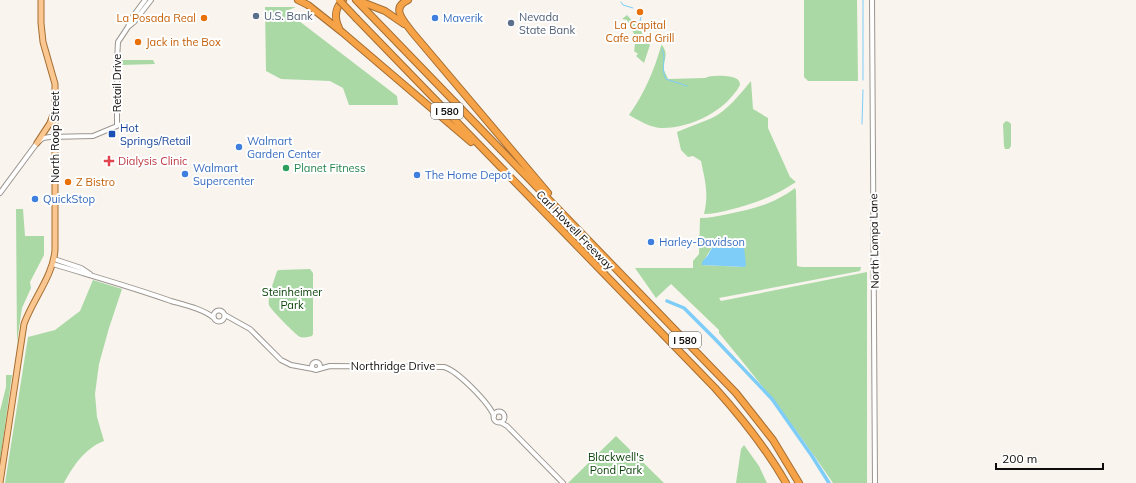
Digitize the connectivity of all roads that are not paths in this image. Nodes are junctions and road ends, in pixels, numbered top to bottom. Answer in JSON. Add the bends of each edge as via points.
{"nodes":[{"id":1,"x":41,"y":0,"type":"edge"},
{"id":2,"x":145,"y":0,"type":"edge"},
{"id":3,"x":152,"y":0,"type":"edge"},
{"id":4,"x":298,"y":0,"type":"edge"},
{"id":5,"x":339,"y":0,"type":"edge"},
{"id":6,"x":343,"y":0,"type":"edge"},
{"id":7,"x":356,"y":0,"type":"edge"},
{"id":8,"x":408,"y":0,"type":"edge"},
{"id":9,"x":872,"y":0,"type":"edge"},
{"id":10,"x":128,"y":27,"type":"junction"},
{"id":11,"x":342,"y":32,"type":"junction"},
{"id":12,"x":412,"y":32,"type":"junction"},
{"id":13,"x":55,"y":110,"type":"junction"},
{"id":14,"x":55,"y":137,"type":"junction"},
{"id":15,"x":37,"y":143,"type":"junction"},
{"id":16,"x":0,"y":193,"type":"edge"},
{"id":17,"x":536,"y":204,"type":"junction"},
{"id":18,"x":557,"y":208,"type":"junction"},
{"id":19,"x":53,"y":262,"type":"junction"},
{"id":20,"x":216,"y":311,"type":"junction"},
{"id":21,"x":204,"y":312,"type":"junction"},
{"id":22,"x":225,"y":314,"type":"junction"},
{"id":23,"x":214,"y":318,"type":"junction"},
{"id":24,"x":233,"y":320,"type":"junction"},
{"id":25,"x":222,"y":321,"type":"junction"},
{"id":26,"x":313,"y":366,"type":"junction"},
{"id":27,"x":319,"y":366,"type":"junction"},
{"id":28,"x":489,"y":406,"type":"junction"},
{"id":29,"x":499,"y":412,"type":"junction"},
{"id":30,"x":494,"y":416,"type":"junction"},
{"id":31,"x":504,"y":418,"type":"junction"},
{"id":32,"x":500,"y":422,"type":"junction"},
{"id":33,"x":507,"y":426,"type":"junction"},
{"id":34,"x":0,"y":483,"type":"edge"},
{"id":35,"x":563,"y":483,"type":"edge"},
{"id":36,"x":786,"y":483,"type":"edge"},
{"id":37,"x":799,"y":483,"type":"edge"},
{"id":38,"x":875,"y":483,"type":"edge"}],
"edges":[{"from":1,"to":13,"type":"main road","name":"North Roop Street","via":[[42,34],[55,84]]},
{"from":2,"to":10,"type":"street","name":"Retail Drive"},
{"from":3,"to":10,"type":"street","name":"Retail Drive"},
{"from":4,"to":11,"type":"highway"},
{"from":5,"to":17,"type":"highway","name":"Carl Howell Freeway","number":"I 580","bridge":true},
{"from":6,"to":11,"type":"highway","via":[[337,8],[335,17]]},
{"from":7,"to":12,"type":"highway","via":[[385,11]]},
{"from":7,"to":18,"type":"highway","name":"Carl Howell Freeway","number":"I 580"},
{"from":8,"to":12,"type":"highway","via":[[401,5],[399,11]]},
{"from":9,"to":38,"type":"street","name":"North Lompa Lane"},
{"from":10,"to":14,"type":"street","name":"Retail Drive","via":[[117,47],[117,126],[93,136]]},
{"from":11,"to":17,"type":"highway","via":[[465,136]]},
{"from":12,"to":18,"type":"highway","via":[[552,198]]},
{"from":13,"to":14,"type":"main road","name":"North Roop Street"},
{"from":13,"to":15,"type":"main road"},
{"from":14,"to":15,"type":"street","via":[[43,138]]},
{"from":14,"to":19,"type":"main road","name":"North Roop Street"},
{"from":15,"to":16,"type":"street"},
{"from":17,"to":36,"type":"highway","name":"Carl Howell Freeway","number":"I 580","via":[[730,405],[762,445]]},
{"from":18,"to":37,"type":"highway","name":"Carl Howell Freeway","number":"I 580","via":[[736,394],[776,444]]},
{"from":19,"to":21,"type":"street","name":"Northridge Drive","via":[[81,268],[90,274]]},
{"from":19,"to":34,"type":"main road","name":"North Roop Street","via":[[24,324]]},
{"from":20,"to":21,"type":"street","name":"Northridge Drive"},
{"from":20,"to":22,"type":"street","name":"Northridge Drive","via":[[221,310]]},
{"from":20,"to":23,"type":"street"},
{"from":21,"to":23,"type":"street","name":"Northridge Drive"},
{"from":22,"to":24,"type":"street","name":"Northridge Drive"},
{"from":22,"to":25,"type":"street"},
{"from":23,"to":25,"type":"street","name":"Northridge Drive","via":[[218,322]]},
{"from":24,"to":25,"type":"street","name":"Northridge Drive"},
{"from":24,"to":26,"type":"street","name":"Northridge Drive","via":[[250,329],[278,358],[287,363]]},
{"from":26,"to":27,"type":"street","name":"Northridge Drive","via":[[316,362]]},
{"from":26,"to":27,"type":"street","name":"Northridge Drive","via":[[316,370]]},
{"from":27,"to":28,"type":"street","name":"Northridge Drive","via":[[444,367],[458,375]]},
{"from":28,"to":29,"type":"street","name":"Northridge Drive"},
{"from":28,"to":30,"type":"street","name":"Northridge Drive"},
{"from":29,"to":30,"type":"street"},
{"from":29,"to":31,"type":"street","via":[[503,413]]},
{"from":30,"to":32,"type":"street","via":[[495,420]]},
{"from":31,"to":32,"type":"street"},
{"from":31,"to":33,"type":"street"},
{"from":32,"to":33,"type":"street"},
{"from":33,"to":35,"type":"street"}]}
